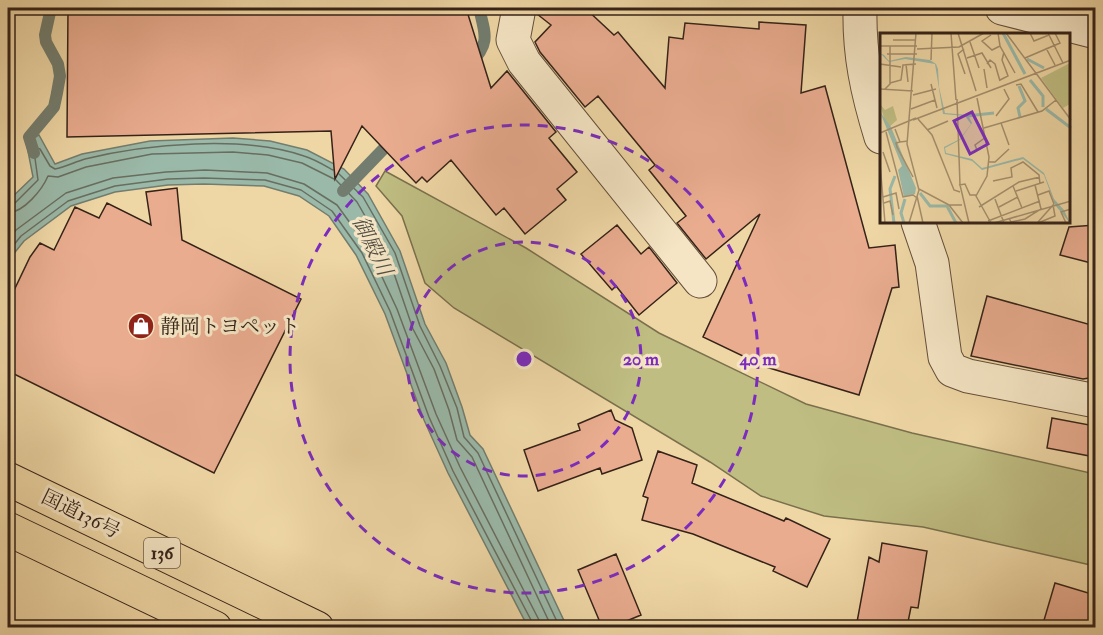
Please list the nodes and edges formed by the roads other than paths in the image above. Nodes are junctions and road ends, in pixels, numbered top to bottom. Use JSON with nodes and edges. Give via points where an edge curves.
{"nodes":[{"id":1,"x":519,"y":8,"type":"edge"},
{"id":2,"x":860,"y":8,"type":"edge"},
{"id":3,"x":1002,"y":8,"type":"edge"},
{"id":4,"x":1095,"y":32,"type":"edge"},
{"id":5,"x":880,"y":133,"type":"edge"},
{"id":6,"x":919,"y":224,"type":"edge"},
{"id":7,"x":700,"y":281,"type":"dead end"},
{"id":8,"x":1095,"y":401,"type":"edge"},
{"id":9,"x":8,"y":479,"type":"edge"},
{"id":10,"x":8,"y":529,"type":"edge"},
{"id":11,"x":214,"y":627,"type":"edge"},
{"id":12,"x":317,"y":627,"type":"edge"}],
"edges":[{"from":1,"to":7,"type":"street","via":[[513,40],[524,62]]},
{"from":2,"to":5,"type":"street","via":[[859,40]]},
{"from":3,"to":4,"type":"street"},
{"from":6,"to":8,"type":"street","via":[[932,263],[945,357],[952,370]]},
{"from":9,"to":12,"type":"highway","name":"国道136号","number":"136"},
{"from":10,"to":11,"type":"highway","number":"136"}]}
